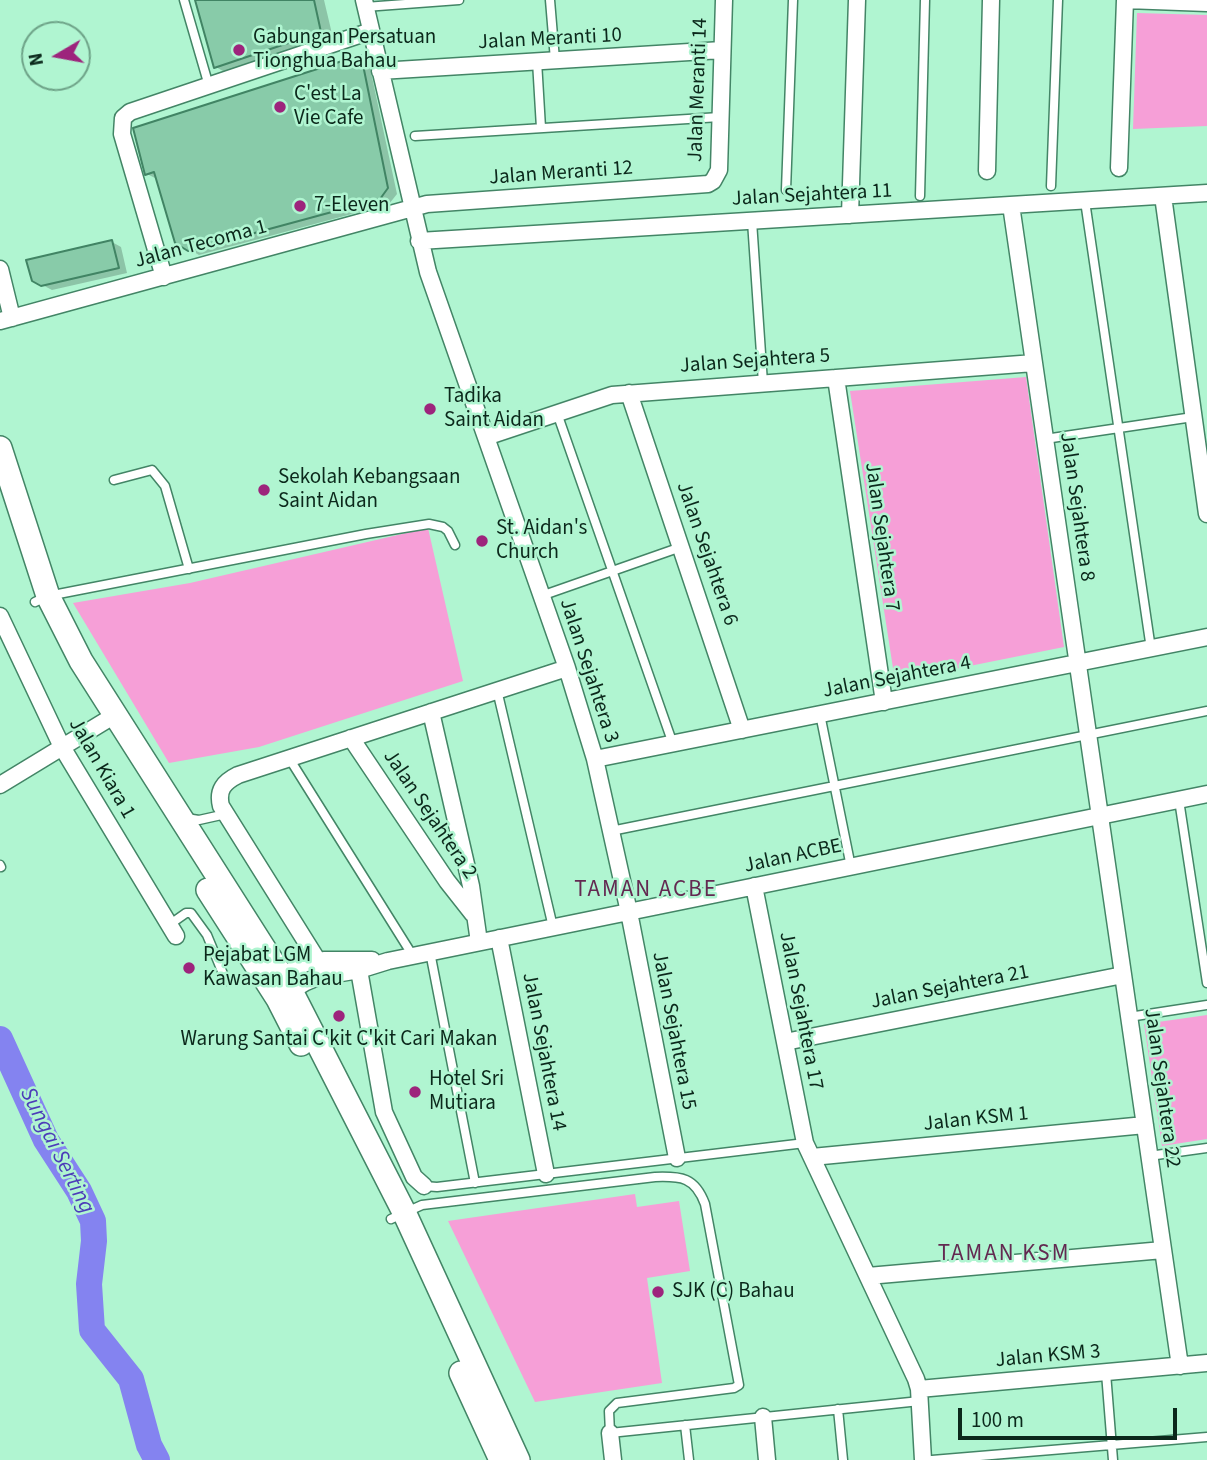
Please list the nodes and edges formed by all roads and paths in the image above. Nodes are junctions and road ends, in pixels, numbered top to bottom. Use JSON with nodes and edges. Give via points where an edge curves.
{"nodes":[{"id":1,"x":184,"y":0,"type":"edge"},
{"id":2,"x":459,"y":0,"type":"edge"},
{"id":3,"x":550,"y":0,"type":"edge"},
{"id":4,"x":724,"y":0,"type":"edge"},
{"id":5,"x":793,"y":0,"type":"edge"},
{"id":6,"x":858,"y":0,"type":"edge"},
{"id":7,"x":925,"y":0,"type":"edge"},
{"id":8,"x":991,"y":0,"type":"edge"},
{"id":9,"x":1058,"y":0,"type":"edge"},
{"id":10,"x":1126,"y":0,"type":"edge"},
{"id":11,"x":364,"y":3,"type":"edge"},
{"id":12,"x":382,"y":3,"type":"edge"},
{"id":13,"x":1207,"y":3,"type":"edge"},
{"id":14,"x":371,"y":31,"type":"junction"},
{"id":15,"x":722,"y":50,"type":"junction"},
{"id":16,"x":555,"y":60,"type":"junction"},
{"id":17,"x":537,"y":61,"type":"junction"},
{"id":18,"x":380,"y":71,"type":"junction"},
{"id":19,"x":209,"y":86,"type":"junction"},
{"id":20,"x":720,"y":117,"type":"junction"},
{"id":21,"x":541,"y":128,"type":"junction"},
{"id":22,"x":415,"y":136,"type":"dead end"},
{"id":23,"x":1118,"y":168,"type":"dead end"},
{"id":24,"x":986,"y":171,"type":"dead end"},
{"id":25,"x":713,"y":181,"type":"joint"},
{"id":26,"x":1051,"y":186,"type":"dead end"},
{"id":27,"x":786,"y":190,"type":"dead end"},
{"id":28,"x":1207,"y":193,"type":"edge"},
{"id":29,"x":920,"y":196,"type":"dead end"},
{"id":30,"x":1163,"y":196,"type":"junction"},
{"id":31,"x":1085,"y":201,"type":"junction"},
{"id":32,"x":1012,"y":205,"type":"junction"},
{"id":33,"x":412,"y":209,"type":"junction"},
{"id":34,"x":850,"y":215,"type":"junction"},
{"id":35,"x":752,"y":221,"type":"junction"},
{"id":36,"x":419,"y":241,"type":"junction"},
{"id":37,"x":0,"y":269,"type":"edge"},
{"id":38,"x":163,"y":277,"type":"junction"},
{"id":39,"x":3,"y":320,"type":"edge"},
{"id":40,"x":1034,"y":363,"type":"junction"},
{"id":41,"x":836,"y":377,"type":"junction"},
{"id":42,"x":764,"y":383,"type":"junction"},
{"id":43,"x":629,"y":393,"type":"junction"},
{"id":44,"x":556,"y":413,"type":"junction"},
{"id":45,"x":1194,"y":417,"type":"junction"},
{"id":46,"x":1119,"y":428,"type":"junction"},
{"id":47,"x":486,"y":437,"type":"junction"},
{"id":48,"x":1045,"y":439,"type":"junction"},
{"id":49,"x":0,"y":448,"type":"edge"},
{"id":50,"x":114,"y":480,"type":"dead end"},
{"id":51,"x":0,"y":500,"type":"edge"},
{"id":52,"x":1207,"y":514,"type":"edge"},
{"id":53,"x":455,"y":545,"type":"dead end"},
{"id":54,"x":681,"y":547,"type":"junction"},
{"id":55,"x":189,"y":569,"type":"junction"},
{"id":56,"x":612,"y":572,"type":"junction"},
{"id":57,"x":541,"y":596,"type":"junction"},
{"id":58,"x":41,"y":599,"type":"junction"},
{"id":59,"x":0,"y":616,"type":"edge"},
{"id":60,"x":1207,"y":637,"type":"edge"},
{"id":61,"x":1151,"y":649,"type":"junction"},
{"id":62,"x":1078,"y":663,"type":"junction"},
{"id":63,"x":567,"y":668,"type":"junction"},
{"id":64,"x":497,"y":690,"type":"junction"},
{"id":65,"x":884,"y":702,"type":"junction"},
{"id":66,"x":1207,"y":711,"type":"edge"},
{"id":67,"x":431,"y":712,"type":"junction"},
{"id":68,"x":820,"y":714,"type":"junction"},
{"id":69,"x":109,"y":720,"type":"junction"},
{"id":70,"x":742,"y":730,"type":"junction"},
{"id":71,"x":1088,"y":735,"type":"junction"},
{"id":72,"x":351,"y":738,"type":"junction"},
{"id":73,"x":673,"y":744,"type":"junction"},
{"id":74,"x":62,"y":747,"type":"junction"},
{"id":75,"x":289,"y":758,"type":"junction"},
{"id":76,"x":595,"y":759,"type":"junction"},
{"id":77,"x":0,"y":785,"type":"edge"},
{"id":78,"x":835,"y":786,"type":"junction"},
{"id":79,"x":1207,"y":794,"type":"edge"},
{"id":80,"x":1179,"y":800,"type":"junction"},
{"id":81,"x":226,"y":814,"type":"junction"},
{"id":82,"x":180,"y":816,"type":"junction"},
{"id":83,"x":1100,"y":816,"type":"junction"},
{"id":84,"x":611,"y":831,"type":"junction"},
{"id":85,"x":850,"y":866,"type":"junction"},
{"id":86,"x":754,"y":886,"type":"junction"},
{"id":87,"x":629,"y":912,"type":"junction"},
{"id":88,"x":473,"y":914,"type":"junction"},
{"id":89,"x":553,"y":927,"type":"junction"},
{"id":90,"x":173,"y":930,"type":"joint"},
{"id":91,"x":499,"y":938,"type":"junction"},
{"id":92,"x":479,"y":942,"type":"junction"},
{"id":93,"x":430,"y":952,"type":"junction"},
{"id":94,"x":413,"y":956,"type":"junction"},
{"id":95,"x":318,"y":961,"type":"junction"},
{"id":96,"x":388,"y":961,"type":"junction"},
{"id":97,"x":359,"y":970,"type":"junction"},
{"id":98,"x":1123,"y":975,"type":"junction"},
{"id":99,"x":226,"y":981,"type":"dead end"},
{"id":100,"x":1207,"y":983,"type":"edge"},
{"id":101,"x":280,"y":987,"type":"junction"},
{"id":102,"x":1207,"y":1005,"type":"edge"},
{"id":103,"x":1129,"y":1017,"type":"junction"},
{"id":104,"x":785,"y":1042,"type":"junction"},
{"id":105,"x":1145,"y":1125,"type":"junction"},
{"id":106,"x":1207,"y":1148,"type":"edge"},
{"id":107,"x":808,"y":1150,"type":"junction"},
{"id":108,"x":1149,"y":1156,"type":"junction"},
{"id":109,"x":677,"y":1158,"type":"junction"},
{"id":110,"x":546,"y":1174,"type":"junction"},
{"id":111,"x":475,"y":1183,"type":"junction"},
{"id":112,"x":424,"y":1185,"type":"joint"},
{"id":113,"x":398,"y":1215,"type":"junction"},
{"id":114,"x":1163,"y":1250,"type":"junction"},
{"id":115,"x":868,"y":1276,"type":"junction"},
{"id":116,"x":1207,"y":1363,"type":"edge"},
{"id":117,"x":1180,"y":1366,"type":"junction"},
{"id":118,"x":1106,"y":1373,"type":"junction"},
{"id":119,"x":919,"y":1395,"type":"junction"},
{"id":120,"x":838,"y":1409,"type":"junction"},
{"id":121,"x":763,"y":1417,"type":"junction"},
{"id":122,"x":685,"y":1425,"type":"junction"},
{"id":123,"x":610,"y":1433,"type":"junction"},
{"id":124,"x":1207,"y":1437,"type":"edge"},
{"id":125,"x":1112,"y":1445,"type":"junction"},
{"id":126,"x":501,"y":1460,"type":"edge"},
{"id":127,"x":518,"y":1460,"type":"edge"},
{"id":128,"x":613,"y":1460,"type":"edge"},
{"id":129,"x":689,"y":1460,"type":"edge"},
{"id":130,"x":767,"y":1460,"type":"edge"},
{"id":131,"x":843,"y":1460,"type":"edge"},
{"id":132,"x":923,"y":1460,"type":"edge"},
{"id":133,"x":932,"y":1460,"type":"edge"},
{"id":134,"x":1113,"y":1460,"type":"edge"}],
"edges":[{"from":1,"to":19,"type":"lane"},
{"from":2,"to":12,"type":"lane"},
{"from":3,"to":16,"type":"lane"},
{"from":4,"to":15,"type":"street","name":"Jalan Meranti 14"},
{"from":5,"to":27,"type":"lane"},
{"from":6,"to":34,"type":"street"},
{"from":7,"to":29,"type":"lane"},
{"from":8,"to":24,"type":"street"},
{"from":9,"to":26,"type":"lane"},
{"from":10,"to":13,"type":"street"},
{"from":10,"to":23,"type":"street"},
{"from":11,"to":12,"type":"lane"},
{"from":11,"to":14,"type":"street","name":"Jalan Sejahtera 3"},
{"from":14,"to":18,"type":"street","name":"Jalan Sejahtera 3"},
{"from":14,"to":19,"type":"street"},
{"from":15,"to":16,"type":"street","name":"Jalan Meranti 10"},
{"from":15,"to":20,"type":"street","name":"Jalan Meranti 14"},
{"from":16,"to":17,"type":"street","name":"Jalan Meranti 10"},
{"from":17,"to":18,"type":"street","name":"Jalan Meranti 10"},
{"from":17,"to":21,"type":"lane"},
{"from":18,"to":33,"type":"street","name":"Jalan Sejahtera 3"},
{"from":19,"to":38,"type":"street","via":[[130,112],[121,122]]},
{"from":20,"to":21,"type":"lane"},
{"from":20,"to":25,"type":"street","name":"Jalan Meranti 14","via":[[719,170]]},
{"from":21,"to":22,"type":"lane"},
{"from":25,"to":33,"type":"street","name":"Jalan Meranti 12","via":[[701,186],[427,204]]},
{"from":28,"to":30,"type":"street","name":"Jalan Sejahtera 11"},
{"from":30,"to":31,"type":"street","name":"Jalan Sejahtera 11"},
{"from":30,"to":45,"type":"street"},
{"from":31,"to":32,"type":"street","name":"Jalan Sejahtera 11"},
{"from":31,"to":46,"type":"lane"},
{"from":32,"to":34,"type":"street","name":"Jalan Sejahtera 11"},
{"from":32,"to":40,"type":"street","name":"Jalan Sejahtera 8"},
{"from":33,"to":36,"type":"street","name":"Jalan Sejahtera 3"},
{"from":33,"to":38,"type":"street","name":"Jalan Tecoma 1"},
{"from":34,"to":35,"type":"street","name":"Jalan Sejahtera 11"},
{"from":35,"to":36,"type":"street","name":"Jalan Sejahtera 11"},
{"from":35,"to":42,"type":"lane"},
{"from":36,"to":47,"type":"street","name":"Jalan Sejahtera 3"},
{"from":37,"to":39,"type":"street"},
{"from":38,"to":39,"type":"street","name":"Jalan Tecoma 1"},
{"from":40,"to":41,"type":"street","name":"Jalan Sejahtera 5"},
{"from":40,"to":48,"type":"street","name":"Jalan Sejahtera 8"},
{"from":41,"to":42,"type":"street","name":"Jalan Sejahtera 5"},
{"from":41,"to":65,"type":"street","name":"Jalan Sejahtera 7"},
{"from":42,"to":43,"type":"street","name":"Jalan Sejahtera 5"},
{"from":43,"to":44,"type":"street","name":"Jalan Sejahtera 5"},
{"from":43,"to":54,"type":"street","name":"Jalan Sejahtera 6"},
{"from":44,"to":47,"type":"street","name":"Jalan Sejahtera 5"},
{"from":44,"to":56,"type":"lane"},
{"from":45,"to":46,"type":"lane"},
{"from":45,"to":52,"type":"street"},
{"from":46,"to":48,"type":"lane"},
{"from":46,"to":61,"type":"lane"},
{"from":47,"to":57,"type":"street","name":"Jalan Sejahtera 3"},
{"from":48,"to":62,"type":"street","name":"Jalan Sejahtera 8"},
{"from":49,"to":58,"type":"main road"},
{"from":50,"to":55,"type":"lane","via":[[152,470],[165,486]]},
{"from":51,"to":58,"type":"main road"},
{"from":53,"to":55,"type":"lane","via":[[448,531],[429,524]]},
{"from":54,"to":56,"type":"lane"},
{"from":54,"to":70,"type":"street","name":"Jalan Sejahtera 6"},
{"from":55,"to":58,"type":"lane"},
{"from":56,"to":57,"type":"lane"},
{"from":56,"to":73,"type":"lane"},
{"from":57,"to":63,"type":"street","name":"Jalan Sejahtera 3"},
{"from":58,"to":69,"type":"main road","via":[[81,661]]},
{"from":59,"to":74,"type":"street","name":"Jalan Kiara 1"},
{"from":60,"to":61,"type":"street","name":"Jalan Sejahtera 4"},
{"from":61,"to":62,"type":"street","name":"Jalan Sejahtera 4"},
{"from":62,"to":65,"type":"street","name":"Jalan Sejahtera 4"},
{"from":62,"to":71,"type":"street","name":"Jalan Sejahtera 8"},
{"from":63,"to":64,"type":"street"},
{"from":63,"to":76,"type":"street","name":"Jalan Sejahtera 3"},
{"from":64,"to":67,"type":"street"},
{"from":64,"to":89,"type":"lane"},
{"from":65,"to":68,"type":"street","name":"Jalan Sejahtera 4"},
{"from":66,"to":71,"type":"lane"},
{"from":67,"to":72,"type":"street"},
{"from":67,"to":88,"type":"street","name":"Jalan Sejahtera 2","via":[[471,886]]},
{"from":68,"to":70,"type":"street","name":"Jalan Sejahtera 4"},
{"from":68,"to":78,"type":"lane"},
{"from":69,"to":74,"type":"street"},
{"from":69,"to":82,"type":"main road"},
{"from":69,"to":101,"type":"main road"},
{"from":70,"to":73,"type":"street","name":"Jalan Sejahtera 4"},
{"from":71,"to":78,"type":"lane"},
{"from":71,"to":83,"type":"street","name":"Jalan Sejahtera 8"},
{"from":72,"to":75,"type":"street"},
{"from":72,"to":88,"type":"street","name":"Jalan Sejahtera 2"},
{"from":73,"to":76,"type":"street","name":"Jalan Sejahtera 4"},
{"from":74,"to":77,"type":"street"},
{"from":74,"to":90,"type":"street","name":"Jalan Kiara 1"},
{"from":75,"to":81,"type":"street","via":[[225,783],[220,801]]},
{"from":75,"to":94,"type":"lane"},
{"from":76,"to":84,"type":"street","name":"Jalan Sejahtera 3"},
{"from":78,"to":84,"type":"lane"},
{"from":78,"to":85,"type":"lane"},
{"from":79,"to":80,"type":"street","name":"Jalan ACBE"},
{"from":80,"to":83,"type":"street","name":"Jalan ACBE"},
{"from":80,"to":100,"type":"lane"},
{"from":81,"to":82,"type":"lane","via":[[199,820]]},
{"from":81,"to":95,"type":"street"},
{"from":82,"to":101,"type":"main road"},
{"from":83,"to":85,"type":"street","name":"Jalan ACBE"},
{"from":83,"to":98,"type":"street","name":"Jalan Sejahtera 22"},
{"from":84,"to":87,"type":"street","name":"Jalan Sejahtera 3"},
{"from":85,"to":86,"type":"street","name":"Jalan ACBE"},
{"from":86,"to":87,"type":"street","name":"Jalan ACBE"},
{"from":86,"to":104,"type":"street","name":"Jalan Sejahtera 17"},
{"from":87,"to":89,"type":"street","name":"Jalan ACBE"},
{"from":87,"to":109,"type":"street","name":"Jalan Sejahtera 15"},
{"from":88,"to":92,"type":"street","name":"Jalan Sejahtera 2"},
{"from":89,"to":91,"type":"street","name":"Jalan ACBE"},
{"from":90,"to":99,"type":"lane","via":[[186,913],[193,915],[207,935]]},
{"from":91,"to":92,"type":"street","name":"Jalan ACBE"},
{"from":91,"to":110,"type":"street","name":"Jalan Sejahtera 14"},
{"from":92,"to":93,"type":"street","name":"Jalan ACBE"},
{"from":93,"to":94,"type":"street","name":"Jalan ACBE"},
{"from":93,"to":111,"type":"lane"},
{"from":94,"to":96,"type":"street","name":"Jalan ACBE"},
{"from":95,"to":96,"type":"street","name":"Jalan ACBE"},
{"from":95,"to":101,"type":"street","name":"Jalan ACBE","via":[[296,966]]},
{"from":96,"to":97,"type":"street","name":"Jalan ACBE"},
{"from":97,"to":101,"type":"street","name":"Jalan ACBE"},
{"from":97,"to":112,"type":"street","via":[[384,1112],[414,1177]]},
{"from":98,"to":103,"type":"street","name":"Jalan Sejahtera 22"},
{"from":98,"to":104,"type":"street","name":"Jalan Sejahtera 21"},
{"from":101,"to":113,"type":"main road"},
{"from":102,"to":103,"type":"lane"},
{"from":103,"to":105,"type":"street","name":"Jalan Sejahtera 22"},
{"from":104,"to":107,"type":"street","name":"Jalan Sejahtera 17"},
{"from":105,"to":107,"type":"street","name":"Jalan KSM 1"},
{"from":105,"to":108,"type":"street","name":"Jalan Sejahtera 22"},
{"from":106,"to":108,"type":"lane"},
{"from":107,"to":109,"type":"lane"},
{"from":107,"to":115,"type":"street","name":"Jalan Sejahtera 17"},
{"from":108,"to":114,"type":"street","name":"Jalan Sejahtera 22"},
{"from":109,"to":110,"type":"lane"},
{"from":110,"to":111,"type":"lane"},
{"from":111,"to":112,"type":"lane"},
{"from":113,"to":123,"type":"lane","via":[[422,1205],[655,1177],[676,1176],[696,1186],[705,1203],[739,1385],[617,1403],[609,1411]]},
{"from":113,"to":126,"type":"main road"},
{"from":113,"to":127,"type":"main road"},
{"from":114,"to":115,"type":"street"},
{"from":114,"to":117,"type":"street","name":"Jalan Sejahtera 22"},
{"from":115,"to":119,"type":"street","name":"Jalan Sejahtera 17"},
{"from":116,"to":117,"type":"street","name":"Jalan KSM 3"},
{"from":117,"to":118,"type":"street","name":"Jalan KSM 3"},
{"from":118,"to":119,"type":"street","name":"Jalan KSM 3"},
{"from":118,"to":125,"type":"lane"},
{"from":119,"to":120,"type":"lane"},
{"from":119,"to":132,"type":"street"},
{"from":120,"to":121,"type":"lane"},
{"from":120,"to":131,"type":"lane"},
{"from":121,"to":122,"type":"lane"},
{"from":121,"to":130,"type":"street"},
{"from":122,"to":123,"type":"lane"},
{"from":122,"to":129,"type":"lane"},
{"from":123,"to":128,"type":"street"},
{"from":124,"to":125,"type":"lane"},
{"from":125,"to":133,"type":"lane"},
{"from":125,"to":134,"type":"lane"}]}
